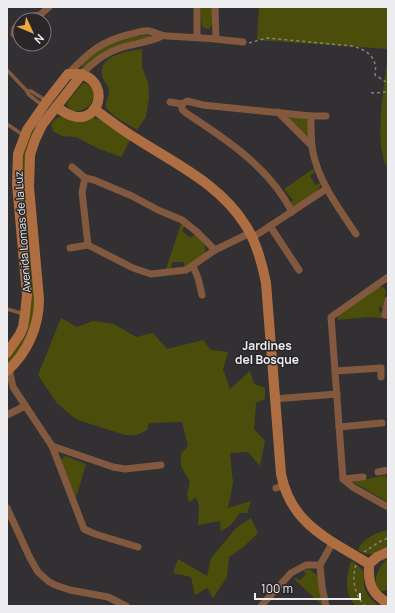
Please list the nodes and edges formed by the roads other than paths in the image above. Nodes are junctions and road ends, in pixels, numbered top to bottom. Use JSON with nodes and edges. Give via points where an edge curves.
{"nodes":[{"id":1,"x":197,"y":7,"type":"edge"},
{"id":2,"x":215,"y":7,"type":"edge"},
{"id":3,"x":162,"y":36,"type":"junction"},
{"id":4,"x":197,"y":37,"type":"junction"},
{"id":5,"x":216,"y":38,"type":"junction"},
{"id":6,"x":243,"y":42,"type":"road end"},
{"id":7,"x":7,"y":70,"type":"edge"},
{"id":8,"x":68,"y":74,"type":"junction"},
{"id":9,"x":82,"y":74,"type":"junction"},
{"id":10,"x":27,"y":91,"type":"junction"},
{"id":11,"x":170,"y":102,"type":"dead end"},
{"id":12,"x":45,"y":103,"type":"junction"},
{"id":13,"x":182,"y":104,"type":"junction"},
{"id":14,"x":203,"y":105,"type":"junction"},
{"id":15,"x":56,"y":107,"type":"junction"},
{"id":16,"x":94,"y":109,"type":"junction"},
{"id":17,"x":278,"y":112,"type":"junction"},
{"id":18,"x":311,"y":116,"type":"junction"},
{"id":19,"x":326,"y":116,"type":"dead end"},
{"id":20,"x":196,"y":119,"type":"junction"},
{"id":21,"x":7,"y":124,"type":"edge"},
{"id":22,"x":24,"y":136,"type":"junction"},
{"id":23,"x":312,"y":146,"type":"junction"},
{"id":24,"x":72,"y":168,"type":"dead end"},
{"id":25,"x":85,"y":178,"type":"junction"},
{"id":26,"x":326,"y":189,"type":"junction"},
{"id":27,"x":292,"y":212,"type":"junction"},
{"id":28,"x":270,"y":226,"type":"junction"},
{"id":29,"x":356,"y":234,"type":"dead end"},
{"id":30,"x":251,"y":236,"type":"junction"},
{"id":31,"x":88,"y":245,"type":"junction"},
{"id":32,"x":70,"y":248,"type":"dead end"},
{"id":33,"x":215,"y":250,"type":"junction"},
{"id":34,"x":193,"y":266,"type":"junction"},
{"id":35,"x":299,"y":270,"type":"dead end"},
{"id":36,"x":388,"y":276,"type":"edge"},
{"id":37,"x":202,"y":295,"type":"dead end"},
{"id":38,"x":388,"y":300,"type":"edge"},
{"id":39,"x":7,"y":309,"type":"edge"},
{"id":40,"x":25,"y":314,"type":"junction"},
{"id":41,"x":385,"y":315,"type":"dead end"},
{"id":42,"x":7,"y":353,"type":"edge"},
{"id":43,"x":8,"y":370,"type":"edge"},
{"id":44,"x":334,"y":371,"type":"junction"},
{"id":45,"x":381,"y":377,"type":"dead end"},
{"id":46,"x":10,"y":385,"type":"edge"},
{"id":47,"x":337,"y":394,"type":"junction"},
{"id":48,"x":274,"y":399,"type":"junction"},
{"id":49,"x":25,"y":406,"type":"junction"},
{"id":50,"x":7,"y":415,"type":"edge"},
{"id":51,"x":382,"y":423,"type":"dead end"},
{"id":52,"x":339,"y":427,"type":"junction"},
{"id":53,"x":52,"y":446,"type":"junction"},
{"id":54,"x":161,"y":465,"type":"dead end"},
{"id":55,"x":388,"y":470,"type":"edge"},
{"id":56,"x":378,"y":472,"type":"dead end"},
{"id":57,"x":363,"y":477,"type":"dead end"},
{"id":58,"x":343,"y":480,"type":"junction"},
{"id":59,"x":388,"y":507,"type":"edge"},
{"id":60,"x":7,"y":508,"type":"edge"},
{"id":61,"x":333,"y":542,"type":"junction"},
{"id":62,"x":138,"y":547,"type":"dead end"},
{"id":63,"x":388,"y":552,"type":"edge"},
{"id":64,"x":369,"y":564,"type":"junction"},
{"id":65,"x":320,"y":565,"type":"junction"},
{"id":66,"x":388,"y":603,"type":"edge"},
{"id":67,"x":126,"y":606,"type":"edge"},
{"id":68,"x":261,"y":606,"type":"edge"},
{"id":69,"x":326,"y":606,"type":"edge"}],
"edges":[{"from":1,"to":4,"type":"street"},
{"from":2,"to":5,"type":"street"},
{"from":3,"to":4,"type":"street","name":"Avenida Lomas de la Luz"},
{"from":3,"to":8,"type":"street","name":"Avenida Lomas de la Luz","via":[[149,31],[112,40],[96,47]]},
{"from":3,"to":9,"type":"street","name":"Avenida Lomas de la Luz","via":[[150,42],[120,48],[106,54]]},
{"from":4,"to":5,"type":"street","name":"Avenida Lomas de la Luz"},
{"from":5,"to":6,"type":"street","name":"Avenida Lomas de la Luz"},
{"from":7,"to":10,"type":"lane"},
{"from":8,"to":9,"type":"street"},
{"from":8,"to":12,"type":"street","name":"Avenida Lomas de la Luz"},
{"from":9,"to":15,"type":"street","name":"Avenida Lomas de la Luz"},
{"from":9,"to":16,"type":"street","via":[[95,83],[98,89],[98,102]]},
{"from":10,"to":12,"type":"lane"},
{"from":10,"to":12,"type":"lane","via":[[31,91]]},
{"from":11,"to":13,"type":"street"},
{"from":12,"to":22,"type":"street","name":"Avenida Lomas de la Luz"},
{"from":13,"to":14,"type":"street","via":[[187,102]]},
{"from":13,"to":20,"type":"street","via":[[182,109]]},
{"from":14,"to":17,"type":"street"},
{"from":14,"to":20,"type":"street","via":[[197,107],[194,113]]},
{"from":15,"to":16,"type":"street","via":[[65,113],[82,117]]},
{"from":15,"to":43,"type":"street","name":"Avenida Lomas de la Luz","via":[[40,130],[30,154],[29,187],[39,299],[38,315],[29,343]]},
{"from":16,"to":30,"type":"street","via":[[212,188],[231,207]]},
{"from":17,"to":18,"type":"street"},
{"from":17,"to":23,"type":"street"},
{"from":18,"to":19,"type":"street"},
{"from":18,"to":23,"type":"street"},
{"from":20,"to":27,"type":"street","via":[[246,155],[268,177]]},
{"from":21,"to":22,"type":"lane"},
{"from":22,"to":40,"type":"street","name":"Avenida Lomas de la Luz","via":[[16,169],[27,295]]},
{"from":23,"to":26,"type":"street"},
{"from":24,"to":25,"type":"street"},
{"from":25,"to":31,"type":"street","via":[[82,192]]},
{"from":25,"to":33,"type":"street","via":[[132,196],[182,220]]},
{"from":26,"to":27,"type":"street"},
{"from":26,"to":29,"type":"street"},
{"from":27,"to":28,"type":"street"},
{"from":28,"to":30,"type":"street"},
{"from":28,"to":35,"type":"street"},
{"from":30,"to":33,"type":"street"},
{"from":30,"to":48,"type":"street","via":[[262,262],[266,283]]},
{"from":31,"to":32,"type":"street"},
{"from":31,"to":34,"type":"street","via":[[150,274],[186,270]]},
{"from":33,"to":34,"type":"street"},
{"from":34,"to":37,"type":"street"},
{"from":36,"to":44,"type":"street","via":[[331,318]]},
{"from":38,"to":41,"type":"street"},
{"from":39,"to":40,"type":"lane"},
{"from":40,"to":42,"type":"street","name":"Avenida Lomas de la Luz","via":[[20,334]]},
{"from":43,"to":46,"type":"street"},
{"from":44,"to":45,"type":"street","via":[[381,368]]},
{"from":44,"to":47,"type":"street"},
{"from":46,"to":49,"type":"street"},
{"from":47,"to":48,"type":"street"},
{"from":47,"to":52,"type":"street"},
{"from":48,"to":61,"type":"street","via":[[280,487],[303,520]]},
{"from":49,"to":50,"type":"street"},
{"from":49,"to":53,"type":"street"},
{"from":51,"to":52,"type":"street"},
{"from":52,"to":58,"type":"street"},
{"from":53,"to":54,"type":"street","via":[[125,469]]},
{"from":53,"to":62,"type":"street","via":[[84,529]]},
{"from":55,"to":56,"type":"street"},
{"from":57,"to":58,"type":"street"},
{"from":58,"to":59,"type":"street"},
{"from":60,"to":67,"type":"street","via":[[30,558],[38,572],[48,581],[70,590],[108,597]]},
{"from":61,"to":64,"type":"street"},
{"from":61,"to":65,"type":"street"},
{"from":63,"to":64,"type":"street"},
{"from":64,"to":66,"type":"street","via":[[371,586],[376,595]]},
{"from":65,"to":68,"type":"street","via":[[306,565],[292,573]]},
{"from":65,"to":69,"type":"street"}]}
